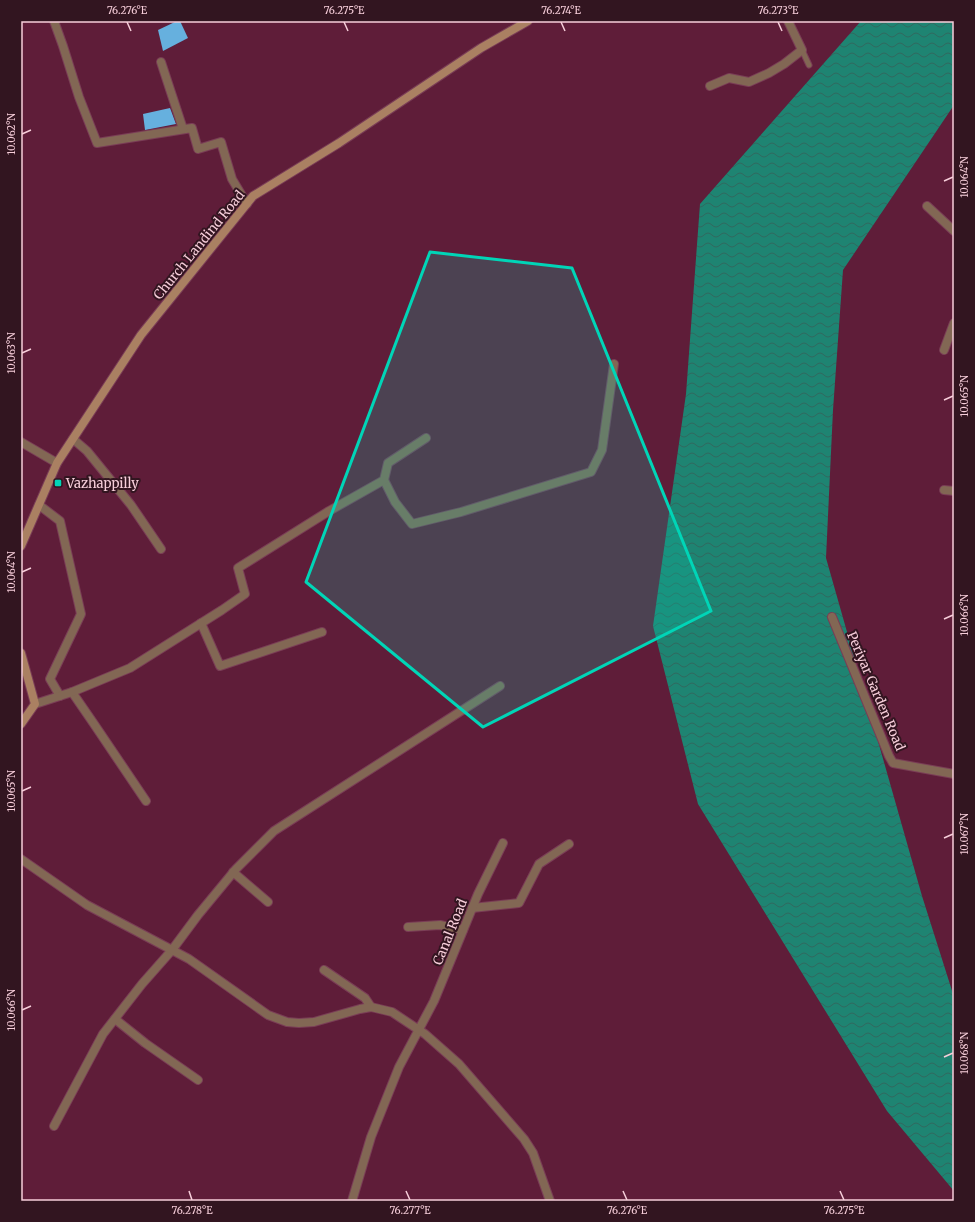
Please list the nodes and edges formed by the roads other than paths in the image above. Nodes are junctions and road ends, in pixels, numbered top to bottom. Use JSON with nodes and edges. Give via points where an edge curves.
{"nodes":[{"id":1,"x":54,"y":21,"type":"edge"},
{"id":2,"x":528,"y":21,"type":"edge"},
{"id":3,"x":788,"y":21,"type":"edge"},
{"id":4,"x":802,"y":50,"type":"junction"},
{"id":5,"x":161,"y":62,"type":"dead end"},
{"id":6,"x":809,"y":65,"type":"dead end"},
{"id":7,"x":710,"y":86,"type":"dead end"},
{"id":8,"x":183,"y":129,"type":"junction"},
{"id":9,"x":247,"y":204,"type":"junction"},
{"id":10,"x":927,"y":206,"type":"dead end"},
{"id":11,"x":954,"y":232,"type":"edge"},
{"id":12,"x":954,"y":323,"type":"edge"},
{"id":13,"x":944,"y":350,"type":"dead end"},
{"id":14,"x":614,"y":364,"type":"dead end"},
{"id":15,"x":426,"y":438,"type":"dead end"},
{"id":16,"x":73,"y":439,"type":"junction"},
{"id":17,"x":21,"y":442,"type":"edge"},
{"id":18,"x":57,"y":463,"type":"junction"},
{"id":19,"x":384,"y":480,"type":"junction"},
{"id":20,"x":944,"y":490,"type":"dead end"},
{"id":21,"x":954,"y":491,"type":"edge"},
{"id":22,"x":39,"y":505,"type":"junction"},
{"id":23,"x":21,"y":546,"type":"edge"},
{"id":24,"x":161,"y":549,"type":"dead end"},
{"id":25,"x":832,"y":617,"type":"dead end"},
{"id":26,"x":201,"y":623,"type":"junction"},
{"id":27,"x":322,"y":632,"type":"dead end"},
{"id":28,"x":21,"y":653,"type":"edge"},
{"id":29,"x":500,"y":686,"type":"dead end"},
{"id":30,"x":72,"y":692,"type":"junction"},
{"id":31,"x":60,"y":696,"type":"junction"},
{"id":32,"x":35,"y":704,"type":"junction"},
{"id":33,"x":21,"y":724,"type":"edge"},
{"id":34,"x":954,"y":774,"type":"edge"},
{"id":35,"x":146,"y":800,"type":"dead end"},
{"id":36,"x":503,"y":843,"type":"dead end"},
{"id":37,"x":569,"y":844,"type":"dead end"},
{"id":38,"x":21,"y":859,"type":"edge"},
{"id":39,"x":233,"y":872,"type":"junction"},
{"id":40,"x":268,"y":902,"type":"dead end"},
{"id":41,"x":472,"y":908,"type":"junction"},
{"id":42,"x":408,"y":927,"type":"dead end"},
{"id":43,"x":463,"y":930,"type":"junction"},
{"id":44,"x":172,"y":950,"type":"junction"},
{"id":45,"x":324,"y":970,"type":"dead end"},
{"id":46,"x":371,"y":1007,"type":"junction"},
{"id":47,"x":114,"y":1020,"type":"junction"},
{"id":48,"x":419,"y":1030,"type":"junction"},
{"id":49,"x":198,"y":1080,"type":"dead end"},
{"id":50,"x":54,"y":1126,"type":"dead end"},
{"id":51,"x":352,"y":1201,"type":"edge"},
{"id":52,"x":550,"y":1201,"type":"edge"}],
"edges":[{"from":1,"to":8,"type":"street","via":[[97,143]]},
{"from":2,"to":9,"type":"main road","name":"Church Landind Road","via":[[481,48],[339,143],[253,196]]},
{"from":3,"to":4,"type":"street"},
{"from":4,"to":6,"type":"lane"},
{"from":4,"to":7,"type":"street","via":[[774,70],[749,82],[729,78]]},
{"from":5,"to":8,"type":"street"},
{"from":8,"to":9,"type":"street","via":[[192,128],[198,149],[221,142],[232,179]]},
{"from":9,"to":16,"type":"main road","name":"Church Landind Road","via":[[141,335]]},
{"from":10,"to":11,"type":"street"},
{"from":12,"to":13,"type":"street"},
{"from":14,"to":19,"type":"street","via":[[602,450],[591,472],[461,512],[412,524],[395,502]]},
{"from":15,"to":19,"type":"street","via":[[388,463]]},
{"from":16,"to":18,"type":"main road","name":"Church Landind Road"},
{"from":16,"to":24,"type":"street","via":[[87,451],[131,505]]},
{"from":17,"to":18,"type":"street"},
{"from":18,"to":22,"type":"main road","name":"Church Landind Road"},
{"from":19,"to":26,"type":"street","via":[[329,510],[238,568],[245,594]]},
{"from":20,"to":21,"type":"street"},
{"from":22,"to":23,"type":"main road","name":"Church Landind Road"},
{"from":22,"to":31,"type":"street","via":[[60,522],[81,614],[50,679]]},
{"from":25,"to":34,"type":"street","name":"Periyar Garden Road","via":[[894,763]]},
{"from":26,"to":27,"type":"street","via":[[220,666]]},
{"from":26,"to":30,"type":"street","via":[[130,668]]},
{"from":28,"to":32,"type":"main road"},
{"from":29,"to":39,"type":"street","via":[[274,831]]},
{"from":30,"to":31,"type":"street"},
{"from":30,"to":35,"type":"street"},
{"from":31,"to":32,"type":"street"},
{"from":32,"to":33,"type":"main road"},
{"from":36,"to":41,"type":"street","name":"Canal Road"},
{"from":37,"to":41,"type":"street","via":[[539,864],[519,903]]},
{"from":38,"to":44,"type":"street","via":[[87,905]]},
{"from":39,"to":40,"type":"street"},
{"from":39,"to":44,"type":"street"},
{"from":41,"to":43,"type":"street","name":"Canal Road"},
{"from":42,"to":43,"type":"street","via":[[440,925]]},
{"from":43,"to":48,"type":"street","name":"Canal Road","via":[[434,1002]]},
{"from":44,"to":46,"type":"street","via":[[189,959],[268,1015],[287,1022],[314,1022]]},
{"from":44,"to":47,"type":"street"},
{"from":45,"to":46,"type":"street","via":[[365,998]]},
{"from":46,"to":48,"type":"street","via":[[392,1012]]},
{"from":47,"to":49,"type":"street"},
{"from":47,"to":50,"type":"street","via":[[103,1034]]},
{"from":48,"to":51,"type":"street","name":"Canal Road","via":[[399,1068],[374,1130]]},
{"from":48,"to":52,"type":"street","via":[[459,1064],[524,1139],[533,1153]]}]}
